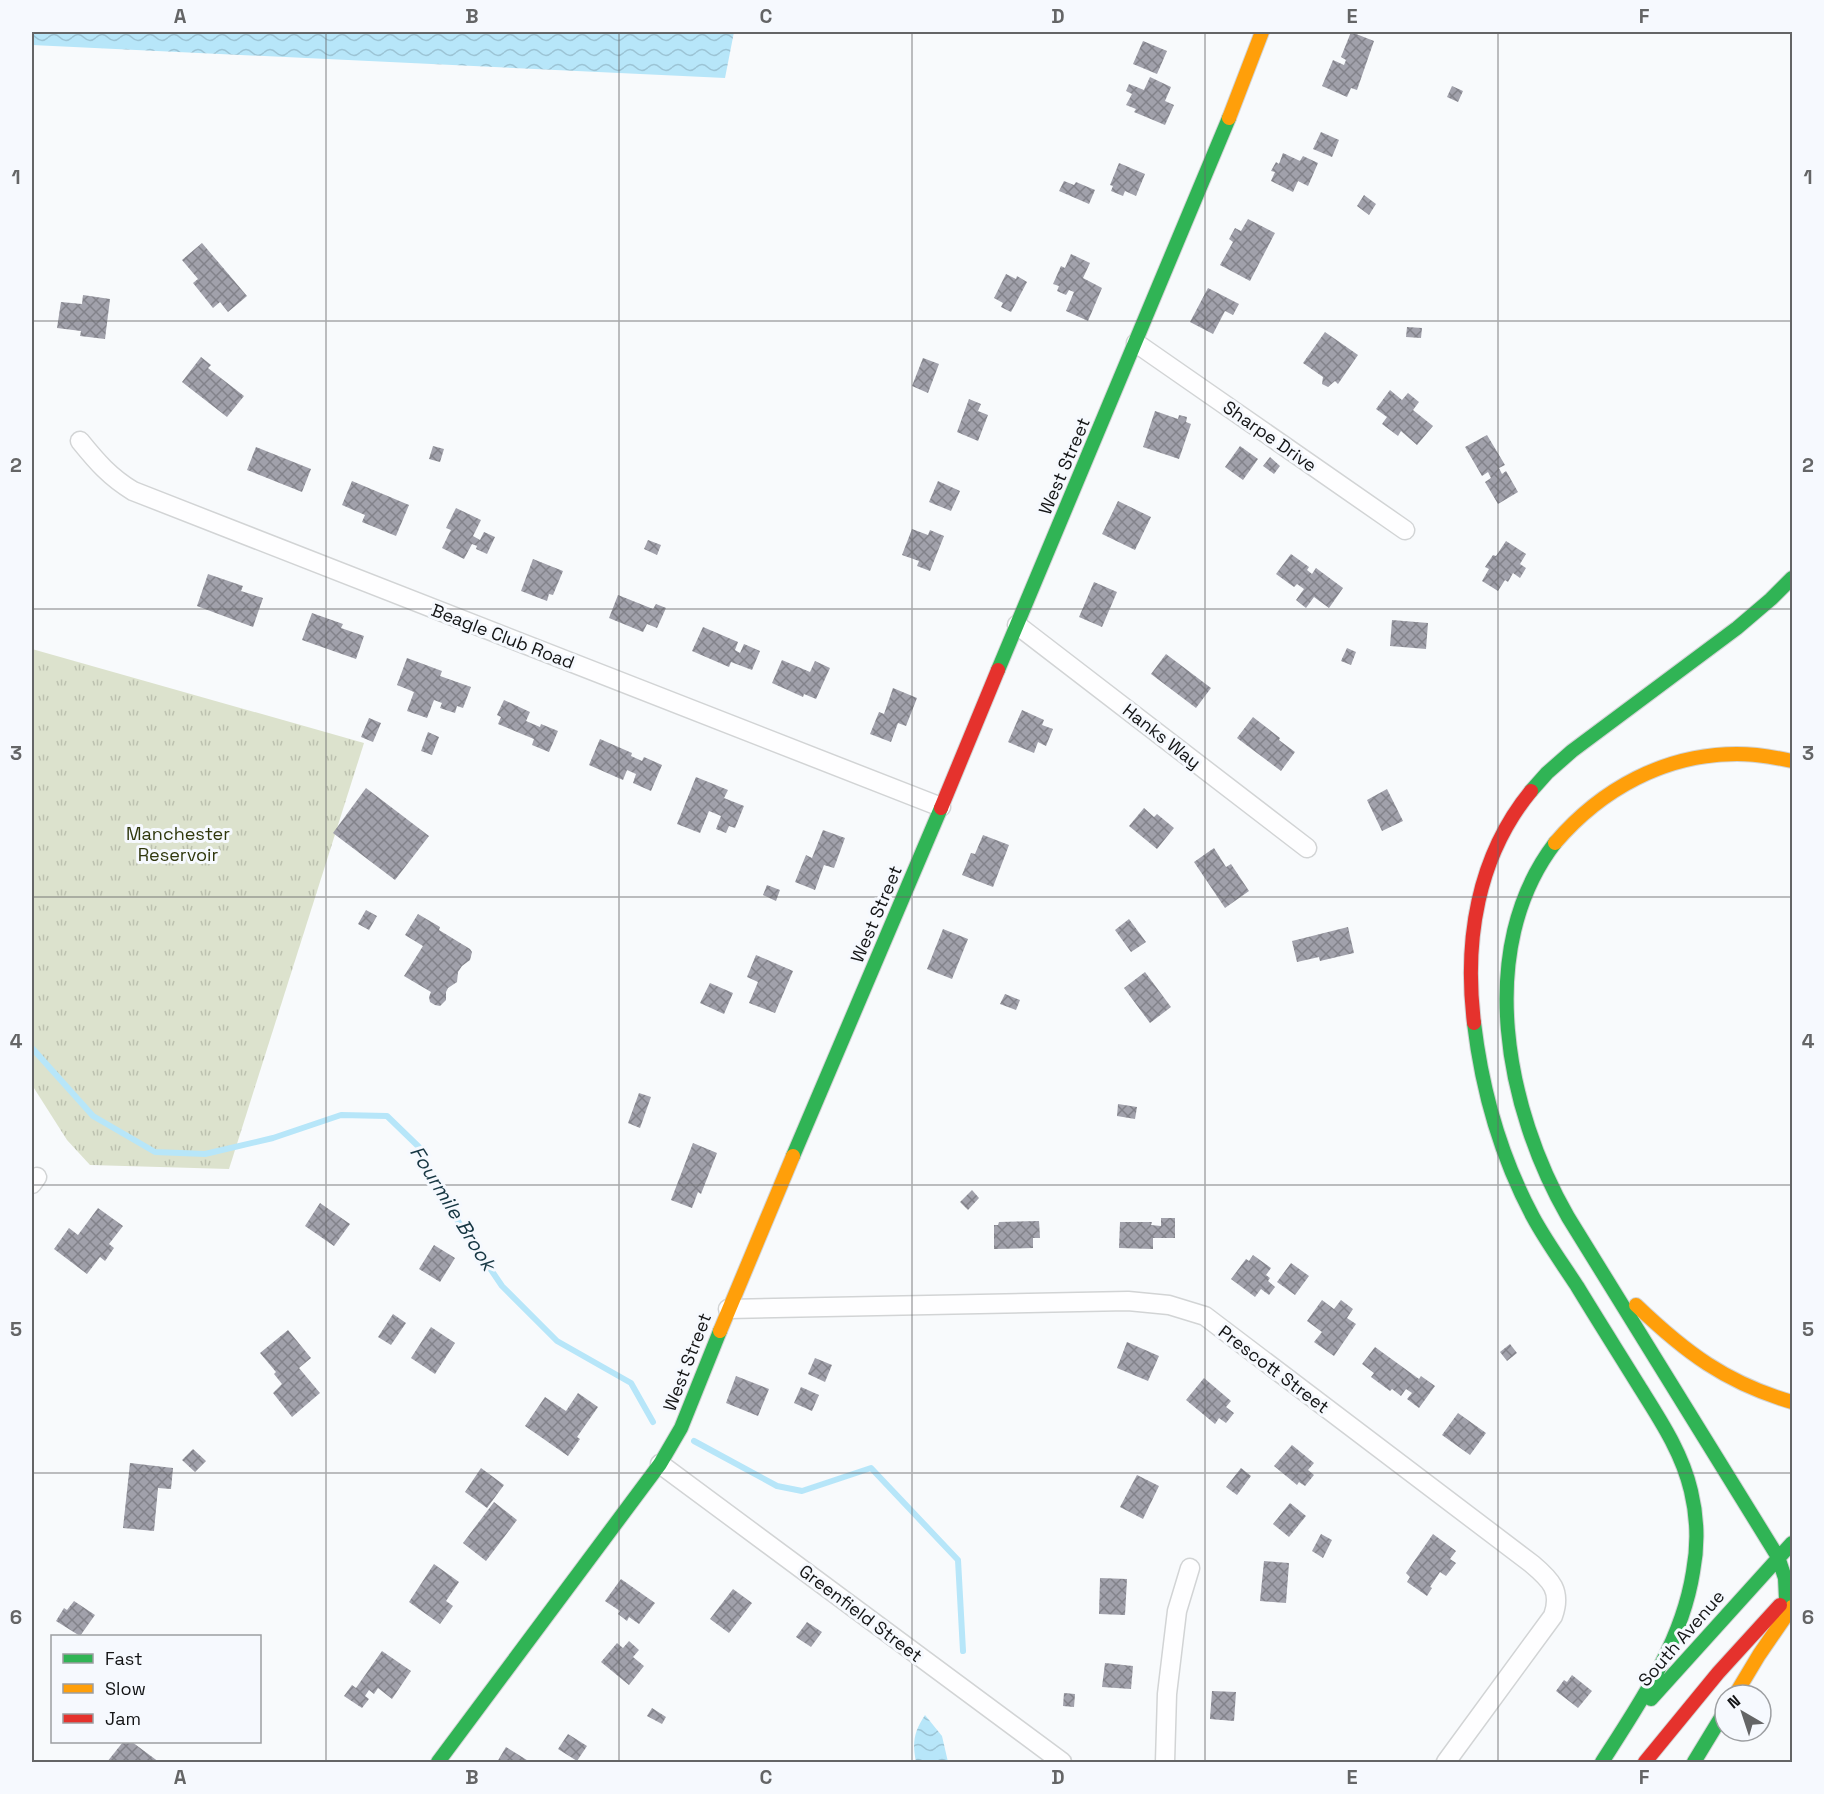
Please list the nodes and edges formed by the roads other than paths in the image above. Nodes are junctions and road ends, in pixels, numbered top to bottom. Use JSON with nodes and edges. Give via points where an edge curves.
{"nodes":[{"id":1,"x":1262,"y":32,"type":"edge"},
{"id":2,"x":1136,"y":343,"type":"junction"},
{"id":3,"x":80,"y":441,"type":"dead end"},
{"id":4,"x":1405,"y":530,"type":"dead end"},
{"id":5,"x":1792,"y":578,"type":"edge"},
{"id":6,"x":1017,"y":625,"type":"junction"},
{"id":7,"x":1792,"y":761,"type":"edge"},
{"id":8,"x":941,"y":807,"type":"junction"},
{"id":9,"x":1307,"y":848,"type":"dead end"},
{"id":10,"x":1593,"y":1258,"type":"junction"},
{"id":11,"x":728,"y":1309,"type":"junction"},
{"id":12,"x":1792,"y":1402,"type":"edge"},
{"id":13,"x":660,"y":1464,"type":"junction"},
{"id":14,"x":1792,"y":1543,"type":"edge"},
{"id":15,"x":1778,"y":1557,"type":"junction"},
{"id":16,"x":1190,"y":1568,"type":"dead end"},
{"id":17,"x":1790,"y":1599,"type":"edge"},
{"id":18,"x":1742,"y":1683,"type":"edge"},
{"id":19,"x":1713,"y":1731,"type":"edge"},
{"id":20,"x":438,"y":1762,"type":"edge"},
{"id":21,"x":1062,"y":1762,"type":"edge"},
{"id":22,"x":1165,"y":1762,"type":"edge"},
{"id":23,"x":1446,"y":1762,"type":"edge"},
{"id":24,"x":1602,"y":1762,"type":"edge"},
{"id":25,"x":1645,"y":1762,"type":"edge"},
{"id":26,"x":1694,"y":1762,"type":"edge"}],
"edges":[{"from":1,"to":2,"type":"main road","name":"West Street"},
{"from":2,"to":4,"type":"street","name":"Sharpe Drive"},
{"from":2,"to":6,"type":"main road","name":"West Street"},
{"from":3,"to":8,"type":"street","name":"Beagle Club Road","via":[[102,467],[133,491]]},
{"from":5,"to":24,"type":"main road","via":[[1754,616],[1586,739],[1546,775],[1496,846],[1474,917],[1471,985],[1476,1044],[1487,1096],[1508,1159],[1539,1227],[1667,1432],[1693,1499],[1695,1560],[1681,1620],[1658,1670]]},
{"from":6,"to":8,"type":"main road","name":"West Street"},
{"from":6,"to":9,"type":"street","name":"Hanks Way"},
{"from":7,"to":10,"type":"main road","via":[[1759,755],[1712,755],[1666,765],[1624,783],[1599,799],[1563,832],[1543,860],[1521,904],[1507,984],[1515,1076],[1546,1176]]},
{"from":8,"to":11,"type":"main road","name":"West Street"},
{"from":10,"to":12,"type":"main road","via":[[1652,1321],[1693,1355],[1743,1386]]},
{"from":10,"to":15,"type":"main road"},
{"from":11,"to":13,"type":"main road","name":"West Street","via":[[681,1428]]},
{"from":11,"to":23,"type":"street","name":"Prescott Street","via":[[1128,1301],[1169,1305],[1205,1316],[1551,1582],[1557,1604],[1553,1616]]},
{"from":13,"to":20,"type":"main road","name":"West Street"},
{"from":13,"to":21,"type":"street","name":"Greenfield Street"},
{"from":14,"to":15,"type":"main road","name":"South Avenue"},
{"from":15,"to":17,"type":"main road"},
{"from":15,"to":24,"type":"main road","name":"South Avenue","via":[[1693,1650]]},
{"from":16,"to":22,"type":"street","via":[[1175,1623]]},
{"from":17,"to":18,"type":"main road"},
{"from":17,"to":25,"type":"main road","via":[[1695,1701]]},
{"from":19,"to":26,"type":"main road"}]}
